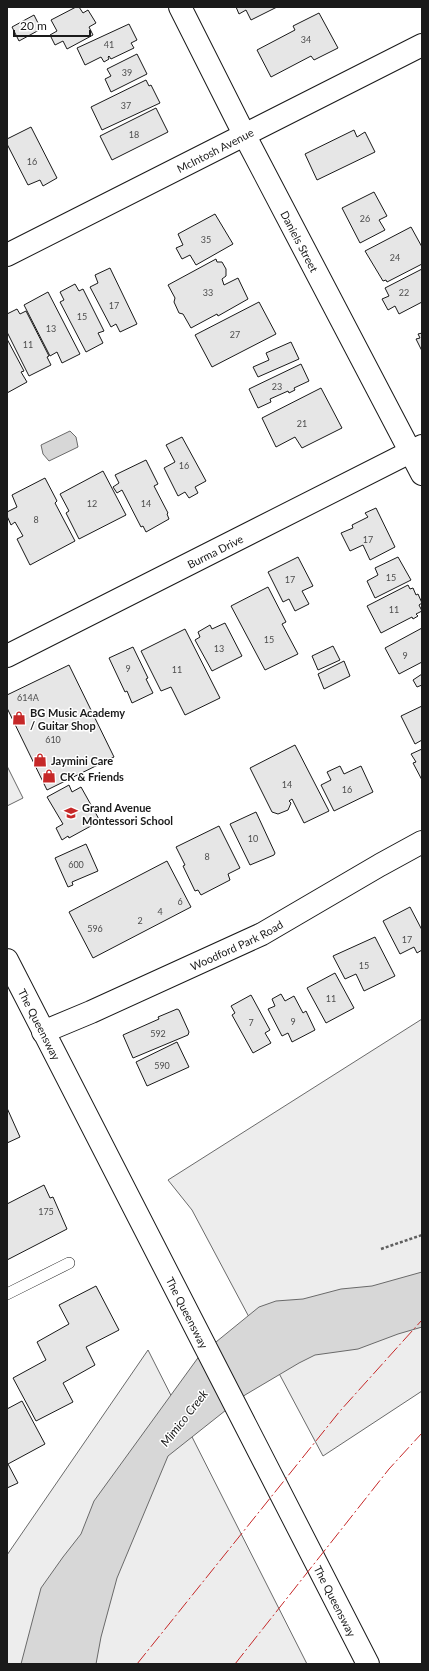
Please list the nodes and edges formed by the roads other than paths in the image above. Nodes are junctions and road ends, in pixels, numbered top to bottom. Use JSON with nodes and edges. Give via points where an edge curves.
{"nodes":[{"id":1,"x":180,"y":7,"type":"edge"},
{"id":2,"x":422,"y":45,"type":"edge"},
{"id":3,"x":245,"y":136,"type":"junction"},
{"id":4,"x":7,"y":255,"type":"edge"},
{"id":5,"x":416,"y":449,"type":"edge"},
{"id":6,"x":422,"y":474,"type":"edge"},
{"id":7,"x":7,"y":656,"type":"edge"},
{"id":8,"x":422,"y":842,"type":"edge"},
{"id":9,"x":7,"y":960,"type":"edge"},
{"id":10,"x":43,"y":1032,"type":"junction"},
{"id":11,"x":70,"y":1262,"type":"dead end"},
{"id":12,"x":7,"y":1294,"type":"edge"},
{"id":13,"x":368,"y":1664,"type":"edge"}],
"edges":[{"from":1,"to":3,"type":"street","name":"Daniels Street"},
{"from":2,"to":3,"type":"street","name":"McIntosh Avenue"},
{"from":3,"to":4,"type":"street","name":"McIntosh Avenue"},
{"from":3,"to":5,"type":"street","name":"Daniels Street"},
{"from":5,"to":6,"type":"street","name":"Daniels Street"},
{"from":5,"to":7,"type":"street","name":"Burma Drive"},
{"from":8,"to":10,"type":"street","name":"Woodford Park Road","via":[[262,934]]},
{"from":9,"to":10,"type":"street","name":"The Queensway"},
{"from":10,"to":13,"type":"street","name":"The Queensway"},
{"from":11,"to":12,"type":"lane"}]}
